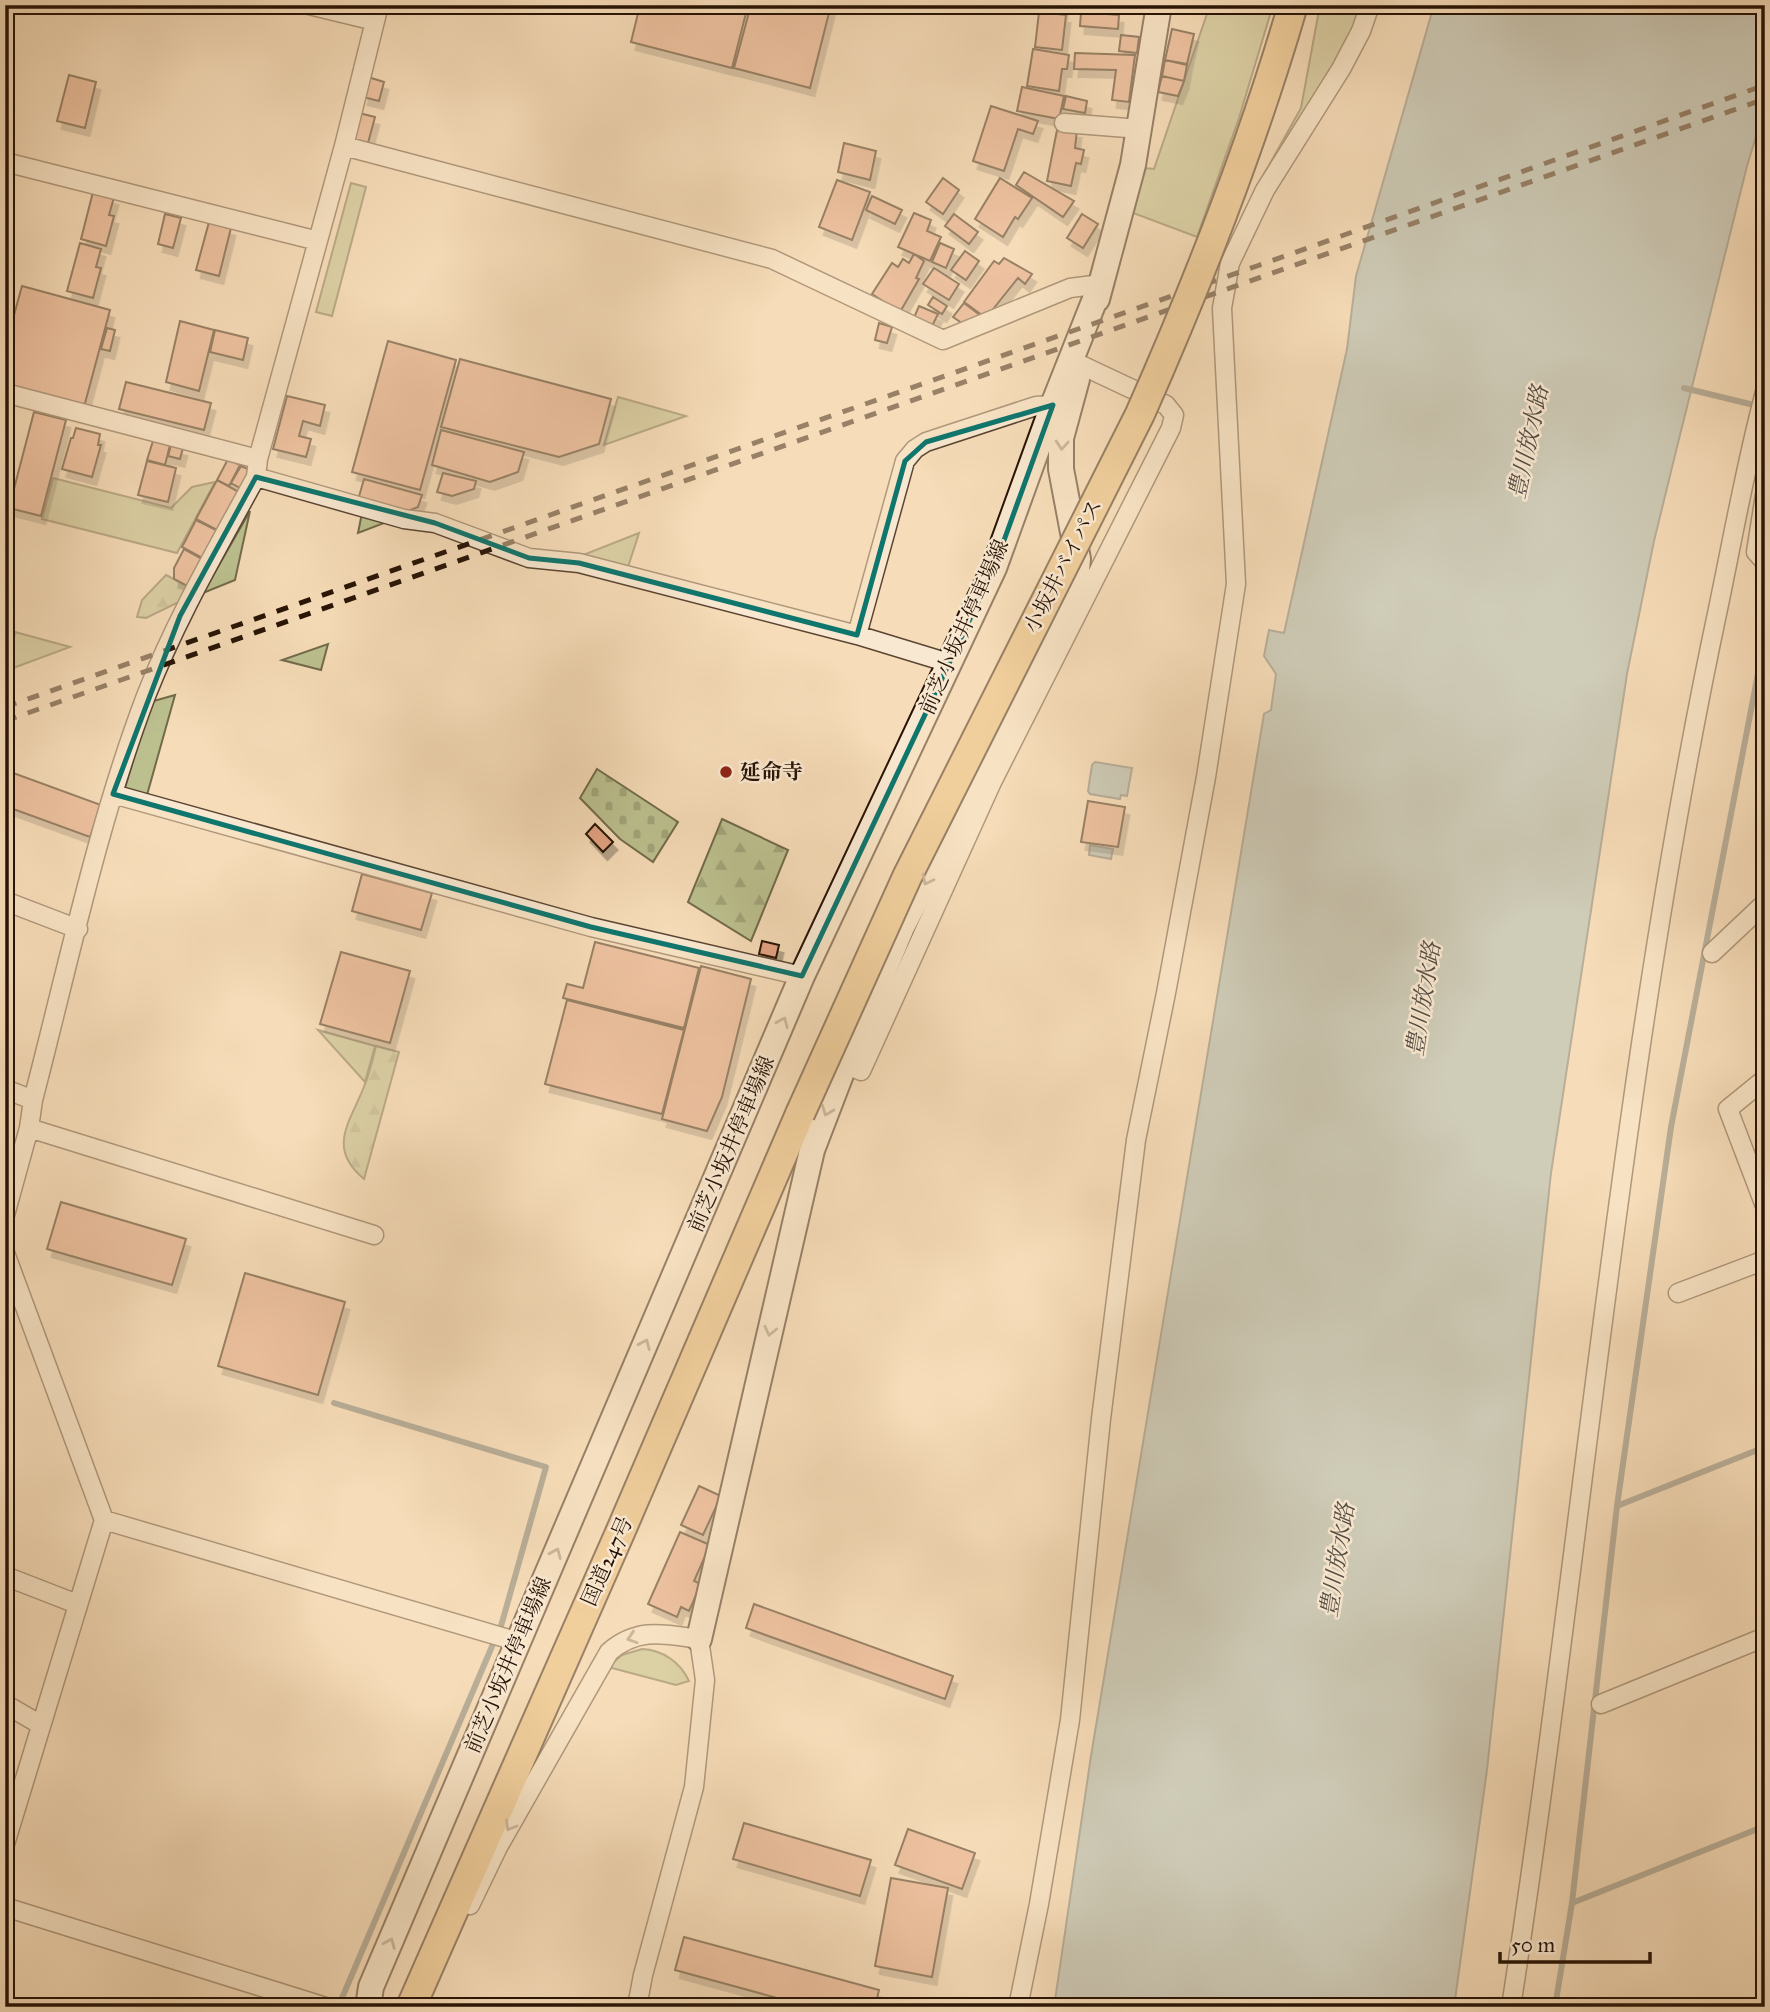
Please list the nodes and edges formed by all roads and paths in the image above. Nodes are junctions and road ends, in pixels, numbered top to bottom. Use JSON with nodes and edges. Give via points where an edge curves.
{"nodes":[{"id":1,"x":309,"y":5,"type":"edge"},
{"id":2,"x":1159,"y":5,"type":"edge"},
{"id":3,"x":1293,"y":5,"type":"edge"},
{"id":4,"x":1370,"y":5,"type":"edge"},
{"id":5,"x":377,"y":13,"type":"edge"},
{"id":6,"x":1064,"y":123,"type":"dead end"},
{"id":7,"x":1139,"y":129,"type":"junction"},
{"id":8,"x":344,"y":146,"type":"junction"},
{"id":9,"x":5,"y":162,"type":"edge"},
{"id":10,"x":318,"y":241,"type":"junction"},
{"id":11,"x":1101,"y":284,"type":"junction"},
{"id":12,"x":1081,"y":365,"type":"junction"},
{"id":13,"x":1765,"y":392,"type":"edge"},
{"id":14,"x":5,"y":393,"type":"edge"},
{"id":15,"x":1053,"y":405,"type":"junction"},
{"id":16,"x":1759,"y":412,"type":"junction"},
{"id":17,"x":1765,"y":432,"type":"edge"},
{"id":18,"x":258,"y":459,"type":"junction"},
{"id":19,"x":256,"y":477,"type":"junction"},
{"id":20,"x":1765,"y":495,"type":"edge"},
{"id":21,"x":1765,"y":562,"type":"edge"},
{"id":22,"x":857,"y":635,"type":"junction"},
{"id":23,"x":949,"y":663,"type":"junction"},
{"id":24,"x":113,"y":794,"type":"junction"},
{"id":25,"x":5,"y":901,"type":"edge"},
{"id":26,"x":1765,"y":903,"type":"edge"},
{"id":27,"x":78,"y":929,"type":"junction"},
{"id":28,"x":1712,"y":953,"type":"dead end"},
{"id":29,"x":802,"y":976,"type":"junction"},
{"id":30,"x":845,"y":1064,"type":"junction"},
{"id":31,"x":1765,"y":1079,"type":"edge"},
{"id":32,"x":5,"y":1090,"type":"edge"},
{"id":33,"x":33,"y":1100,"type":"junction"},
{"id":34,"x":800,"y":1114,"type":"joint"},
{"id":35,"x":29,"y":1129,"type":"junction"},
{"id":36,"x":1765,"y":1206,"type":"edge"},
{"id":37,"x":5,"y":1215,"type":"edge"},
{"id":38,"x":374,"y":1235,"type":"dead end"},
{"id":39,"x":5,"y":1253,"type":"edge"},
{"id":40,"x":1765,"y":1260,"type":"edge"},
{"id":41,"x":1678,"y":1293,"type":"dead end"},
{"id":42,"x":104,"y":1520,"type":"junction"},
{"id":43,"x":5,"y":1576,"type":"edge"},
{"id":44,"x":77,"y":1604,"type":"junction"},
{"id":45,"x":1765,"y":1637,"type":"edge"},
{"id":46,"x":699,"y":1639,"type":"junction"},
{"id":47,"x":519,"y":1642,"type":"junction"},
{"id":48,"x":5,"y":1704,"type":"edge"},
{"id":49,"x":1601,"y":1704,"type":"dead end"},
{"id":50,"x":41,"y":1726,"type":"junction"},
{"id":51,"x":5,"y":1844,"type":"edge"},
{"id":52,"x":5,"y":1907,"type":"edge"},
{"id":53,"x":436,"y":1946,"type":"junction"},
{"id":54,"x":367,"y":2000,"type":"edge"},
{"id":55,"x":326,"y":2007,"type":"edge"},
{"id":56,"x":411,"y":2007,"type":"edge"},
{"id":57,"x":637,"y":2007,"type":"edge"},
{"id":58,"x":1018,"y":2007,"type":"edge"},
{"id":59,"x":1511,"y":2007,"type":"edge"}],
"edges":[{"from":1,"to":5,"type":"street"},
{"from":2,"to":7,"type":"main road","name":"前芝小坂井停車場線"},
{"from":3,"to":34,"type":"highway","name":"小坂井バイパス","bridge":true,"via":[[1270,85],[1221,218],[1140,414],[907,877]]},
{"from":4,"to":58,"type":"street","via":[[1341,69],[1265,190],[1230,263],[1223,309],[1236,584],[1206,777],[1136,1140],[1071,1709]]},
{"from":5,"to":8,"type":"street"},
{"from":6,"to":7,"type":"street"},
{"from":7,"to":11,"type":"main road","name":"前芝小坂井停車場線"},
{"from":8,"to":10,"type":"street"},
{"from":8,"to":11,"type":"street","via":[[772,259],[943,340],[1070,288]]},
{"from":9,"to":10,"type":"street"},
{"from":10,"to":18,"type":"street"},
{"from":11,"to":12,"type":"main road","name":"前芝小坂井停車場線"},
{"from":11,"to":15,"type":"main road","name":"前芝小坂井停車場線"},
{"from":12,"to":30,"type":"main road","name":"前芝小坂井停車場線","one_way":true,"via":[[1061,438],[1061,469],[1078,559],[1074,591],[902,927]]},
{"from":12,"to":30,"type":"street","via":[[1166,405],[1174,415],[1171,428],[992,782],[861,1071]]},
{"from":13,"to":16,"type":"street"},
{"from":14,"to":18,"type":"street"},
{"from":15,"to":22,"type":"street","via":[[1036,406],[915,449],[905,461]]},
{"from":15,"to":23,"type":"main road","name":"前芝小坂井停車場線","via":[[994,568]]},
{"from":16,"to":17,"type":"street"},
{"from":16,"to":59,"type":"street","via":[[1697,707],[1645,1001]]},
{"from":18,"to":19,"type":"street"},
{"from":19,"to":22,"type":"street","via":[[404,519],[435,523],[529,558],[579,564]]},
{"from":19,"to":24,"type":"street","via":[[180,616],[146,696]]},
{"from":20,"to":21,"type":"street","via":[[1756,552]]},
{"from":22,"to":23,"type":"street"},
{"from":23,"to":29,"type":"main road","name":"前芝小坂井停車場線"},
{"from":24,"to":27,"type":"street"},
{"from":24,"to":29,"type":"street","via":[[592,927]]},
{"from":25,"to":27,"type":"street"},
{"from":26,"to":28,"type":"street"},
{"from":27,"to":33,"type":"street"},
{"from":47,"to":29,"type":"main road","name":"前芝小坂井停車場線","one_way":true},
{"from":30,"to":46,"type":"main road","name":"前芝小坂井停車場線","one_way":true,"via":[[812,1150]]},
{"from":31,"to":36,"type":"street","via":[[1728,1109]]},
{"from":32,"to":33,"type":"street"},
{"from":33,"to":35,"type":"street"},
{"from":34,"to":53,"type":"highway","name":"国道247号"},
{"from":35,"to":37,"type":"street"},
{"from":35,"to":38,"type":"street"},
{"from":39,"to":42,"type":"street"},
{"from":40,"to":41,"type":"street"},
{"from":42,"to":44,"type":"street"},
{"from":42,"to":47,"type":"street"},
{"from":43,"to":44,"type":"street"},
{"from":44,"to":50,"type":"street"},
{"from":45,"to":49,"type":"street"},
{"from":46,"to":53,"type":"street","one_way":true,"via":[[637,1635],[609,1652],[498,1847],[456,1935]]},
{"from":46,"to":57,"type":"street","via":[[705,1680],[694,1787]]},
{"from":54,"to":47,"type":"main road","name":"前芝小坂井停車場線","one_way":true},
{"from":48,"to":50,"type":"street"},
{"from":50,"to":51,"type":"street"},
{"from":52,"to":55,"type":"street"},
{"from":53,"to":56,"type":"highway","name":"国道247号"}]}
